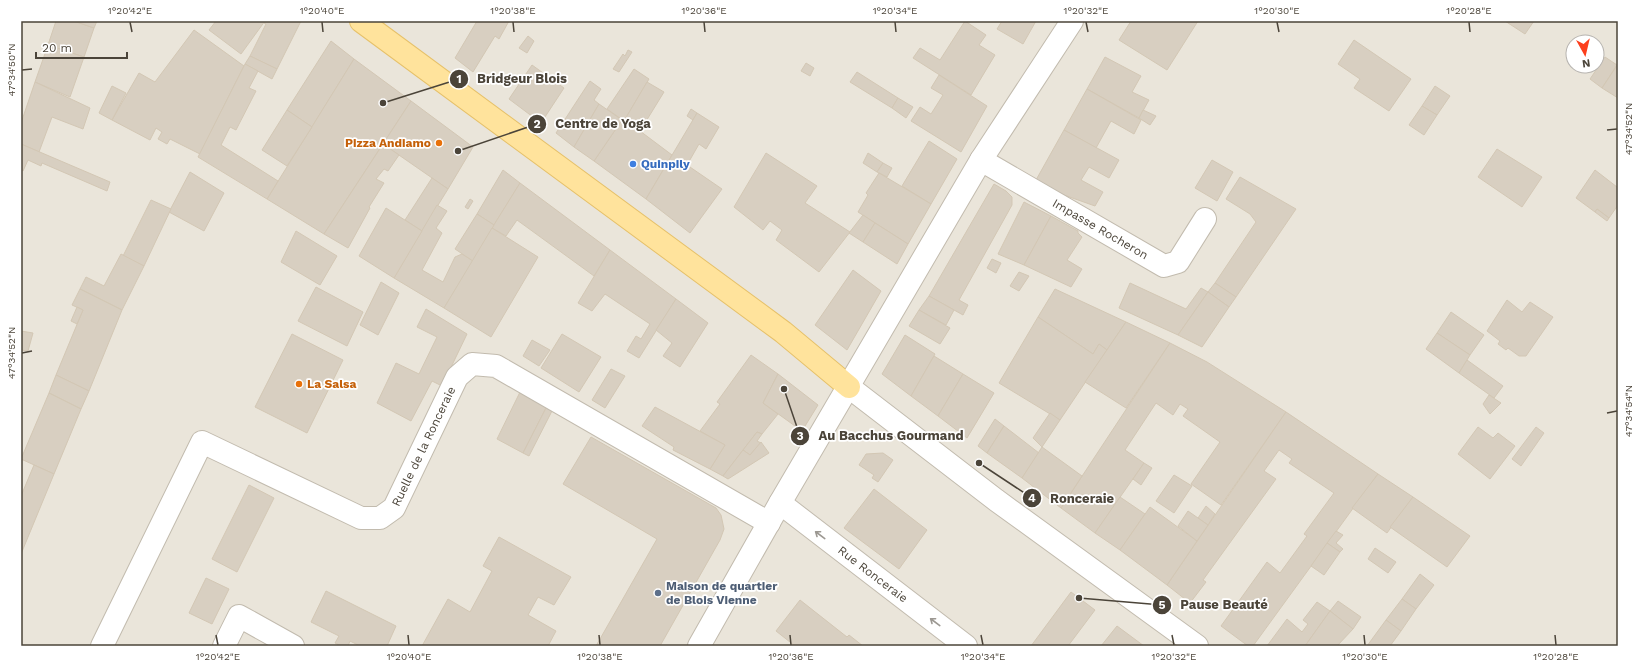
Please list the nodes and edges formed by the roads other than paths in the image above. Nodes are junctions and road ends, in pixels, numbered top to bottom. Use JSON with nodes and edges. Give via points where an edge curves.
{"nodes":[{"id":1,"x":362,"y":21,"type":"edge"},
{"id":2,"x":1072,"y":21,"type":"edge"},
{"id":3,"x":981,"y":160,"type":"junction"},
{"id":4,"x":1205,"y":220,"type":"dead end"},
{"id":5,"x":849,"y":387,"type":"junction"},
{"id":6,"x":780,"y":503,"type":"junction"},
{"id":7,"x":769,"y":523,"type":"junction"},
{"id":8,"x":102,"y":646,"type":"edge"},
{"id":9,"x":224,"y":646,"type":"edge"},
{"id":10,"x":293,"y":646,"type":"edge"},
{"id":11,"x":699,"y":646,"type":"edge"},
{"id":12,"x":966,"y":646,"type":"edge"},
{"id":13,"x":1197,"y":646,"type":"edge"}],
"edges":[{"from":1,"to":5,"type":"main road","via":[[783,332]]},
{"from":2,"to":3,"type":"street"},
{"from":3,"to":4,"type":"street","name":"Impasse Rocheron","via":[[1164,266],[1178,262]]},
{"from":3,"to":5,"type":"street"},
{"from":5,"to":6,"type":"street"},
{"from":5,"to":13,"type":"street","via":[[996,500]]},
{"from":6,"to":7,"type":"street"},
{"from":12,"to":6,"type":"street","name":"Rue Ronceraie","one_way":true},
{"from":7,"to":8,"type":"street","name":"Ruelle de la Ronceraie","via":[[496,366],[472,364],[457,377],[394,508],[380,518],[361,518],[202,442]]},
{"from":7,"to":11,"type":"street"},
{"from":9,"to":10,"type":"street","via":[[239,616]]}]}
